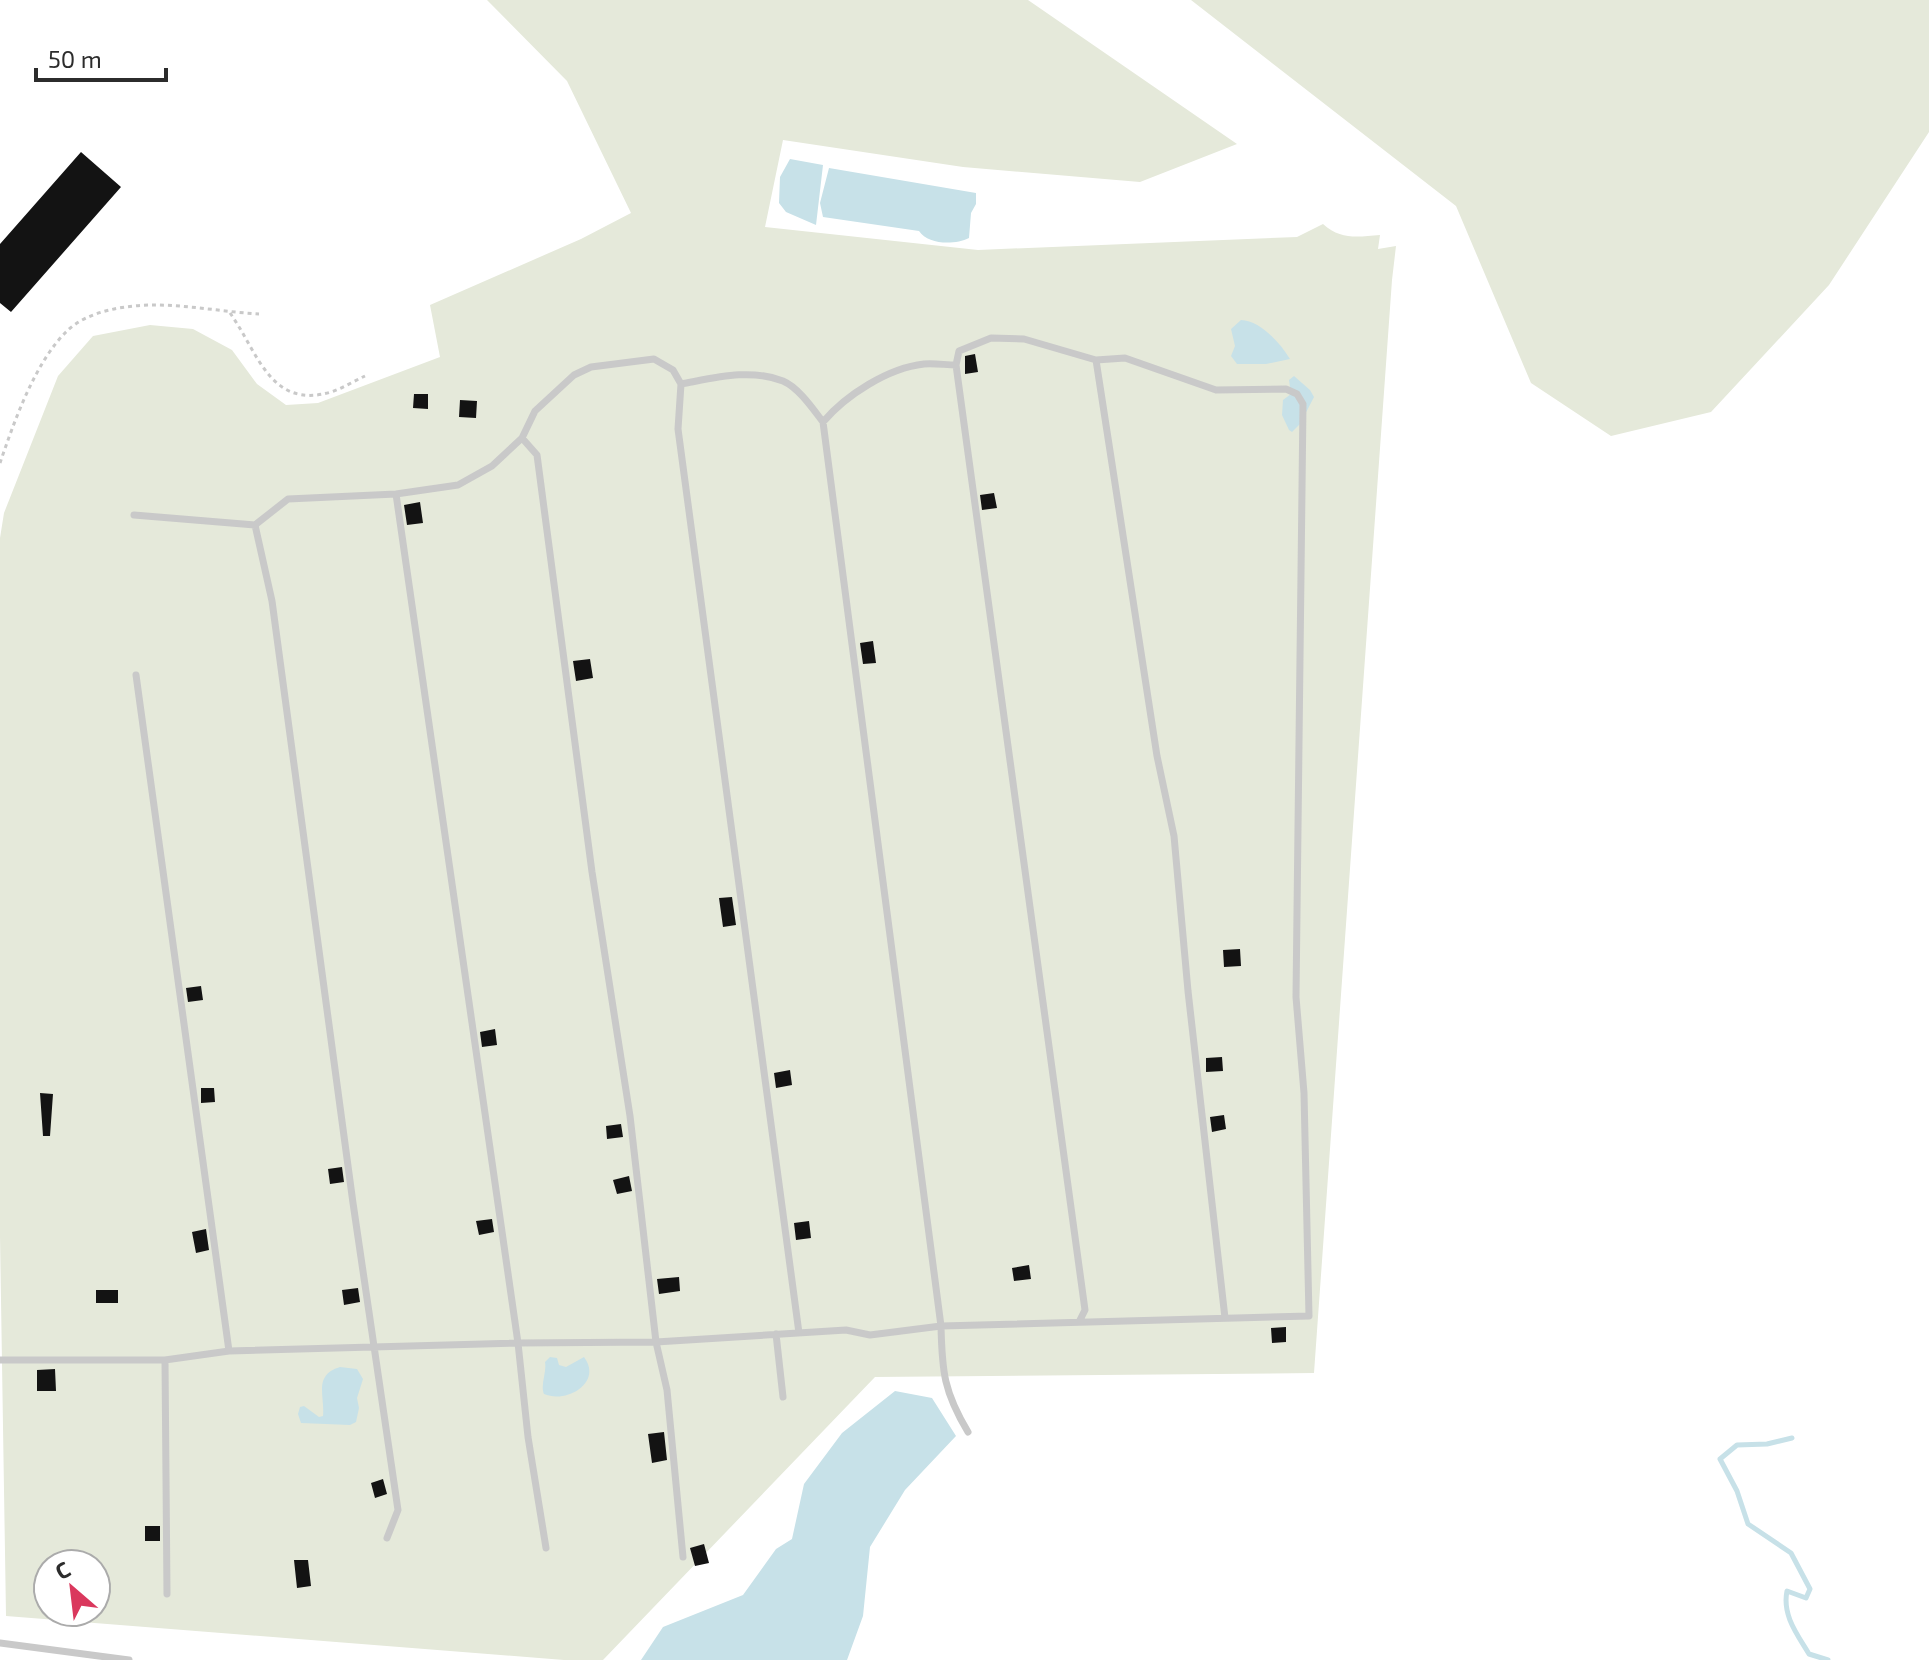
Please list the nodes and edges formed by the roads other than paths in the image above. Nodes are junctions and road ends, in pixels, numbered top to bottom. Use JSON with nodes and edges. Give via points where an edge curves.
{"nodes":[{"id":1,"x":1096,"y":360,"type":"junction"},
{"id":2,"x":956,"y":365,"type":"junction"},
{"id":3,"x":681,"y":384,"type":"junction"},
{"id":4,"x":823,"y":422,"type":"junction"},
{"id":5,"x":522,"y":438,"type":"junction"},
{"id":6,"x":396,"y":494,"type":"junction"},
{"id":7,"x":134,"y":515,"type":"dead end"},
{"id":8,"x":255,"y":525,"type":"junction"},
{"id":9,"x":136,"y":675,"type":"dead end"},
{"id":10,"x":1225,"y":1318,"type":"junction"},
{"id":11,"x":1079,"y":1322,"type":"junction"},
{"id":12,"x":941,"y":1326,"type":"junction"},
{"id":13,"x":799,"y":1333,"type":"junction"},
{"id":14,"x":776,"y":1334,"type":"junction"},
{"id":15,"x":656,"y":1342,"type":"junction"},
{"id":16,"x":518,"y":1343,"type":"junction"},
{"id":17,"x":376,"y":1347,"type":"junction"},
{"id":18,"x":229,"y":1351,"type":"junction"},
{"id":19,"x":0,"y":1360,"type":"edge"},
{"id":20,"x":165,"y":1360,"type":"junction"},
{"id":21,"x":783,"y":1397,"type":"dead end"},
{"id":22,"x":968,"y":1432,"type":"dead end"},
{"id":23,"x":387,"y":1538,"type":"dead end"},
{"id":24,"x":546,"y":1548,"type":"dead end"},
{"id":25,"x":683,"y":1557,"type":"dead end"},
{"id":26,"x":167,"y":1594,"type":"dead end"},
{"id":27,"x":0,"y":1643,"type":"edge"},
{"id":28,"x":129,"y":1660,"type":"edge"}],
"edges":[{"from":1,"to":2,"type":"lane","via":[[1024,339],[991,338],[959,351]]},
{"from":1,"to":10,"type":"lane","via":[[1174,836]]},
{"from":1,"to":10,"type":"lane","via":[[1125,358],[1216,390],[1286,389],[1303,404],[1296,997],[1304,1093],[1309,1316]]},
{"from":2,"to":4,"type":"lane","via":[[924,364],[892,373],[836,407]]},
{"from":2,"to":11,"type":"lane","via":[[1085,1310]]},
{"from":3,"to":4,"type":"lane","via":[[737,374],[784,382]]},
{"from":3,"to":5,"type":"lane","via":[[673,370],[654,359],[591,367],[574,375],[535,411]]},
{"from":3,"to":13,"type":"lane","via":[[678,429]]},
{"from":4,"to":12,"type":"lane"},
{"from":5,"to":6,"type":"lane","via":[[492,466],[458,485]]},
{"from":5,"to":15,"type":"lane","via":[[537,455],[630,1116]]},
{"from":6,"to":8,"type":"lane","via":[[288,499]]},
{"from":6,"to":16,"type":"lane"},
{"from":7,"to":8,"type":"lane"},
{"from":8,"to":17,"type":"lane","via":[[272,601]]},
{"from":9,"to":18,"type":"lane"},
{"from":10,"to":11,"type":"lane"},
{"from":11,"to":12,"type":"lane"},
{"from":12,"to":13,"type":"lane","via":[[870,1335],[846,1330]]},
{"from":12,"to":22,"type":"lane","via":[[950,1403]]},
{"from":13,"to":14,"type":"lane"},
{"from":14,"to":15,"type":"lane"},
{"from":14,"to":21,"type":"lane"},
{"from":15,"to":16,"type":"lane"},
{"from":15,"to":25,"type":"lane","via":[[667,1390]]},
{"from":16,"to":17,"type":"lane"},
{"from":16,"to":24,"type":"lane"},
{"from":17,"to":18,"type":"lane"},
{"from":17,"to":23,"type":"lane","via":[[398,1510]]},
{"from":18,"to":20,"type":"lane"},
{"from":19,"to":20,"type":"lane"},
{"from":20,"to":26,"type":"lane"},
{"from":27,"to":28,"type":"lane"}]}
